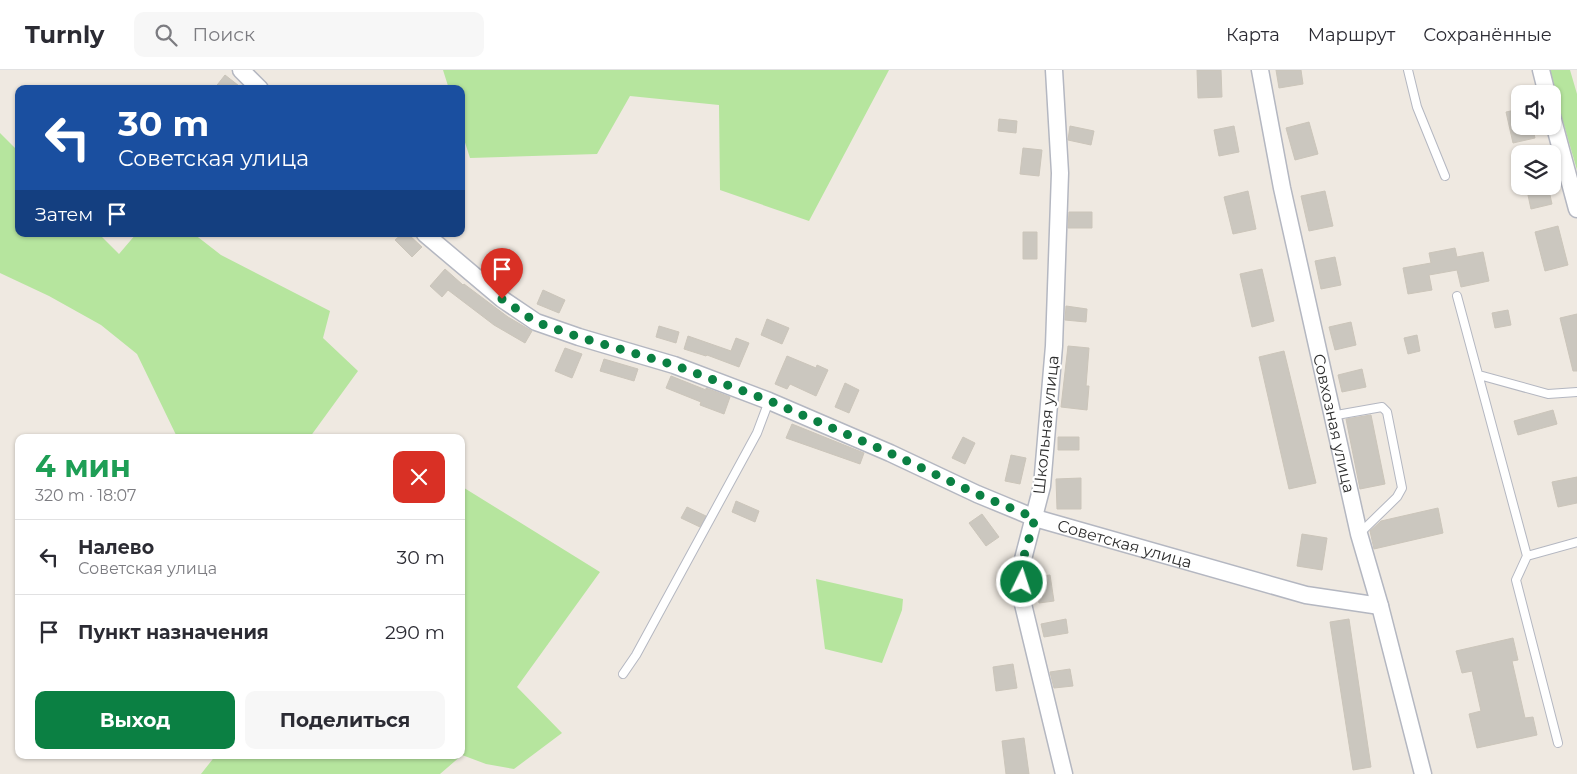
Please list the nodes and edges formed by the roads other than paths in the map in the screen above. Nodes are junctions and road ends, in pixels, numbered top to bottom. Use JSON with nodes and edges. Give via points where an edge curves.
{"nodes":[{"id":1,"x":241,"y":70,"type":"edge"},
{"id":2,"x":1054,"y":70,"type":"edge"},
{"id":3,"x":1260,"y":70,"type":"edge"},
{"id":4,"x":1408,"y":70,"type":"edge"},
{"id":5,"x":1540,"y":70,"type":"edge"},
{"id":6,"x":256,"y":85,"type":"edge"},
{"id":7,"x":1544,"y":85,"type":"edge"},
{"id":8,"x":1557,"y":135,"type":"edge"},
{"id":9,"x":1445,"y":176,"type":"dead end"},
{"id":10,"x":1577,"y":209,"type":"edge"},
{"id":11,"x":429,"y":237,"type":"edge"},
{"id":12,"x":1457,"y":296,"type":"dead end"},
{"id":13,"x":1478,"y":375,"type":"junction"},
{"id":14,"x":1577,"y":392,"type":"edge"},
{"id":15,"x":770,"y":401,"type":"junction"},
{"id":16,"x":1331,"y":416,"type":"junction"},
{"id":17,"x":1035,"y":518,"type":"junction"},
{"id":18,"x":1359,"y":534,"type":"junction"},
{"id":19,"x":1577,"y":542,"type":"edge"},
{"id":20,"x":1527,"y":556,"type":"junction"},
{"id":21,"x":1380,"y":606,"type":"junction"},
{"id":22,"x":623,"y":674,"type":"dead end"},
{"id":23,"x":1558,"y":743,"type":"dead end"},
{"id":24,"x":1064,"y":774,"type":"edge"},
{"id":25,"x":1423,"y":774,"type":"edge"}],
"edges":[{"from":1,"to":6,"type":"street"},
{"from":2,"to":17,"type":"street","name":"Школьная улица","via":[[1060,173],[1054,346],[1042,486]]},
{"from":3,"to":16,"type":"street","name":"Совхозная улица"},
{"from":4,"to":9,"type":"lane","via":[[1417,107]]},
{"from":5,"to":7,"type":"street"},
{"from":8,"to":10,"type":"street"},
{"from":11,"to":15,"type":"street","name":"Советская улица","via":[[502,299],[536,322],[674,365]]},
{"from":12,"to":13,"type":"lane"},
{"from":13,"to":14,"type":"lane","via":[[1548,394]]},
{"from":13,"to":20,"type":"lane"},
{"from":15,"to":17,"type":"street","name":"Советская улица"},
{"from":15,"to":22,"type":"lane","via":[[758,433]]},
{"from":16,"to":18,"type":"street","name":"Совхозная улица"},
{"from":16,"to":18,"type":"lane","via":[[1382,407],[1387,412],[1402,488]]},
{"from":17,"to":21,"type":"street","name":"Советская улица","via":[[1306,595]]},
{"from":17,"to":24,"type":"street","name":"Школьная улица","via":[[1022,563],[1022,600]]},
{"from":18,"to":21,"type":"street","name":"Совхозная улица"},
{"from":19,"to":20,"type":"lane"},
{"from":20,"to":23,"type":"lane","via":[[1516,580]]},
{"from":21,"to":25,"type":"street","name":"Совхозная улица"}]}
